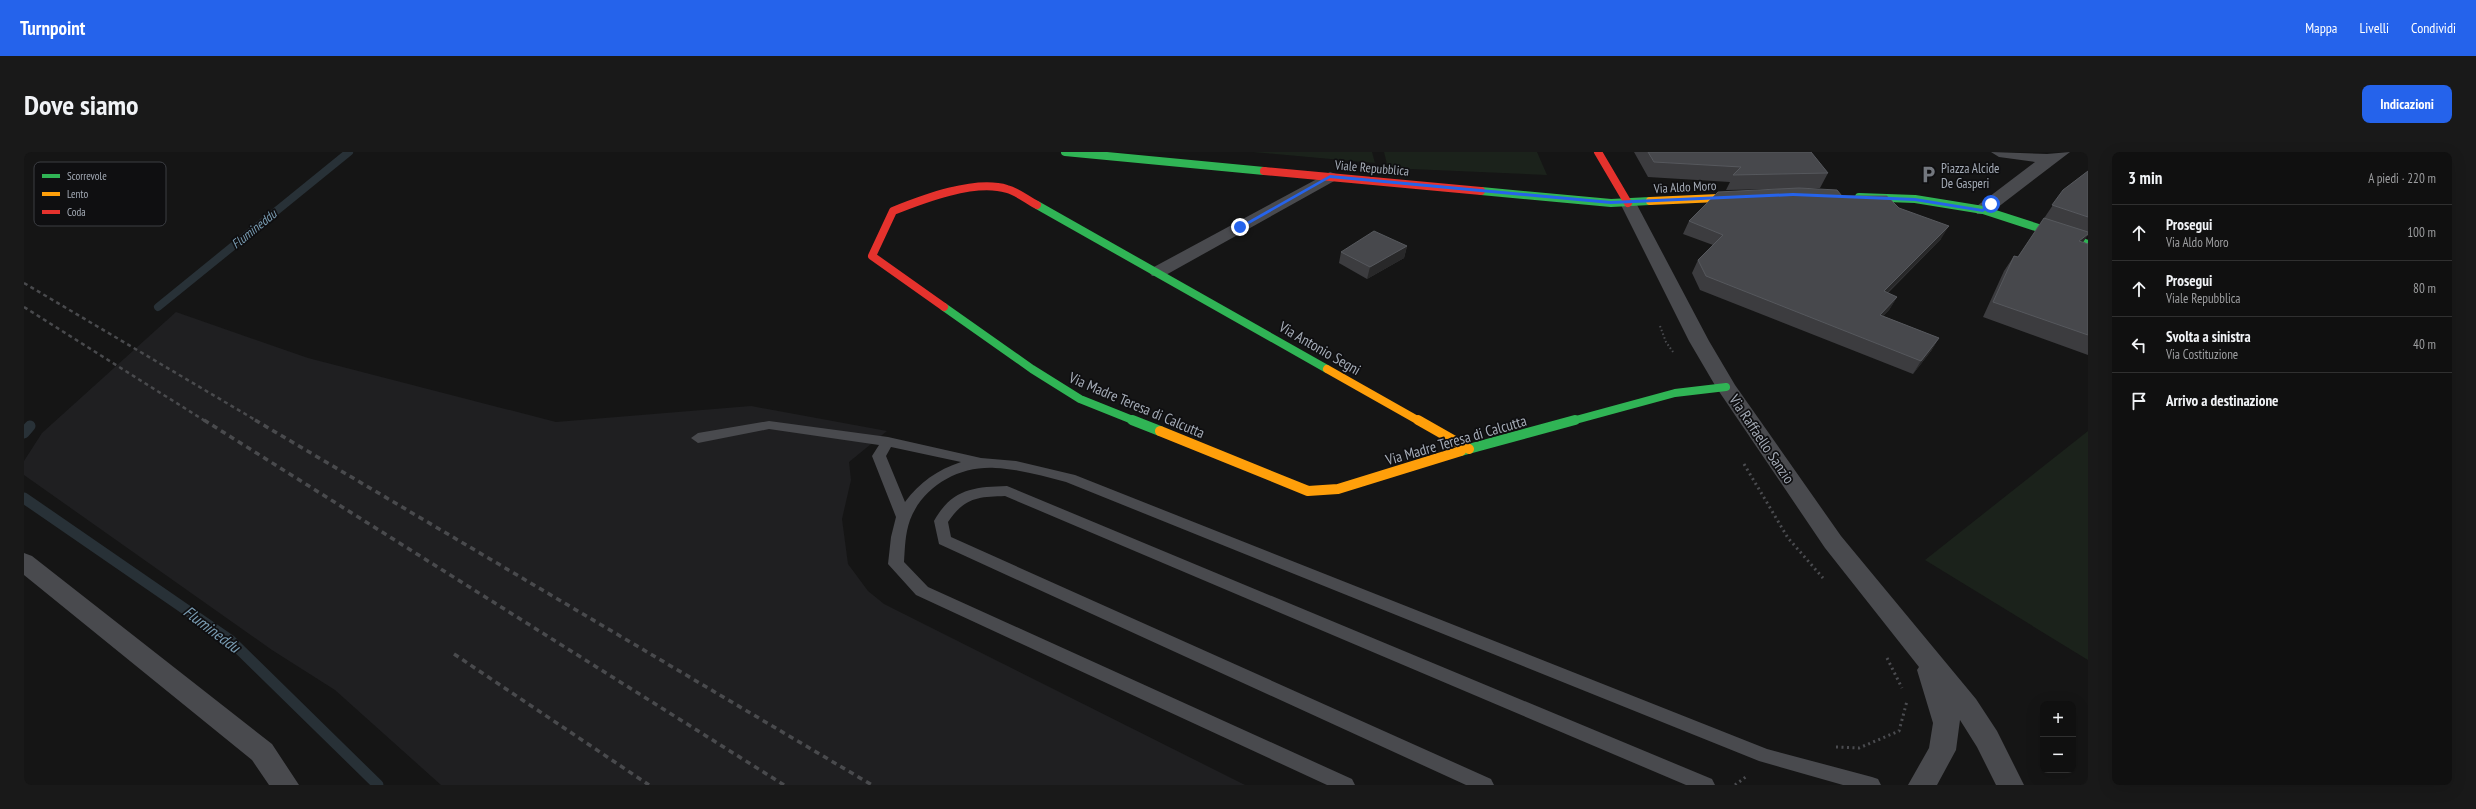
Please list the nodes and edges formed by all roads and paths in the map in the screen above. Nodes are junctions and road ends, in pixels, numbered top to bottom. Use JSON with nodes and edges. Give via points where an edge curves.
{"nodes":[{"id":1,"x":1065,"y":152,"type":"edge"},
{"id":2,"x":1598,"y":152,"type":"edge"},
{"id":3,"x":1999,"y":152,"type":"edge"},
{"id":4,"x":2056,"y":155,"type":"edge"},
{"id":5,"x":1330,"y":177,"type":"junction"},
{"id":6,"x":1755,"y":196,"type":"edge"},
{"id":7,"x":1846,"y":196,"type":"edge"},
{"id":8,"x":1628,"y":203,"type":"junction"},
{"id":9,"x":1983,"y":210,"type":"junction"},
{"id":10,"x":2088,"y":244,"type":"edge"},
{"id":11,"x":1158,"y":272,"type":"junction"},
{"id":12,"x":1657,"y":320,"type":"dead end"},
{"id":13,"x":1726,"y":387,"type":"junction"},
{"id":14,"x":1700,"y":390,"type":"junction"},
{"id":15,"x":698,"y":438,"type":"dead end"},
{"id":16,"x":888,"y":442,"type":"junction"},
{"id":17,"x":1468,"y":448,"type":"junction"},
{"id":18,"x":1740,"y":457,"type":"dead end"},
{"id":19,"x":984,"y":462,"type":"junction"},
{"id":20,"x":904,"y":518,"type":"junction"},
{"id":21,"x":24,"y":562,"type":"edge"},
{"id":22,"x":1824,"y":579,"type":"dead end"},
{"id":23,"x":1885,"y":654,"type":"dead end"},
{"id":24,"x":1925,"y":656,"type":"junction"},
{"id":25,"x":1904,"y":692,"type":"dead end"},
{"id":26,"x":1908,"y":699,"type":"dead end"},
{"id":27,"x":1829,"y":747,"type":"dead end"},
{"id":28,"x":1765,"y":756,"type":"junction"},
{"id":29,"x":285,"y":785,"type":"edge"},
{"id":30,"x":1346,"y":785,"type":"edge"},
{"id":31,"x":1484,"y":785,"type":"edge"},
{"id":32,"x":1706,"y":785,"type":"edge"},
{"id":33,"x":1735,"y":785,"type":"edge"},
{"id":34,"x":1872,"y":785,"type":"edge"},
{"id":35,"x":1922,"y":785,"type":"edge"},
{"id":36,"x":2010,"y":785,"type":"edge"}],
"edges":[{"from":1,"to":5,"type":"street","name":"Viale Repubblica"},
{"from":2,"to":8,"type":"street"},
{"from":3,"to":4,"type":"street"},
{"from":4,"to":9,"type":"street"},
{"from":5,"to":8,"type":"street","name":"Viale Repubblica"},
{"from":5,"to":11,"type":"street"},
{"from":6,"to":8,"type":"street","name":"Via Aldo Moro"},
{"from":7,"to":9,"type":"street","via":[[1915,199]]},
{"from":8,"to":13,"type":"street","name":"Via Raffaello Sanzio","via":[[1698,341]]},
{"from":9,"to":10,"type":"street"},
{"from":11,"to":17,"type":"street","name":"Via Antonio Segni"},
{"from":11,"to":17,"type":"street","name":"Via Madre Teresa di Calcutta","via":[[1006,188],[991,186],[961,190],[893,211],[872,256],[1032,370],[1080,399],[1308,490],[1338,489]]},
{"from":12,"to":14,"type":"path","via":[[1666,342]]},
{"from":13,"to":14,"type":"street","name":"Via Madre Teresa di Calcutta"},
{"from":13,"to":24,"type":"street","name":"Via Raffaello Sanzio","via":[[1833,542]]},
{"from":14,"to":17,"type":"street","name":"Via Madre Teresa di Calcutta","via":[[1675,393]]},
{"from":15,"to":16,"type":"lane","via":[[769,425]]},
{"from":16,"to":19,"type":"lane"},
{"from":16,"to":20,"type":"lane","via":[[879,456]]},
{"from":18,"to":22,"type":"path","via":[[1788,538]]},
{"from":19,"to":20,"type":"lane","via":[[956,467],[930,482],[909,506]]},
{"from":19,"to":28,"type":"lane","via":[[1070,478]]},
{"from":20,"to":30,"type":"lane","via":[[899,532],[896,564],[922,591]]},
{"from":21,"to":29,"type":"street","via":[[262,752]]},
{"from":23,"to":25,"type":"path"},
{"from":24,"to":35,"type":"street","name":"Via Raffaello Sanzio","via":[[1947,723],[1942,750]]},
{"from":24,"to":36,"type":"street","name":"Via Raffaello Sanzio","via":[[1966,707],[1987,739]]},
{"from":26,"to":27,"type":"path","via":[[1899,731],[1859,748]]},
{"from":28,"to":33,"type":"path","via":[[1763,766]]},
{"from":28,"to":34,"type":"lane"},
{"from":31,"to":32,"type":"lane","via":[[944,540],[941,521],[950,506],[971,492],[1007,491]]}]}
